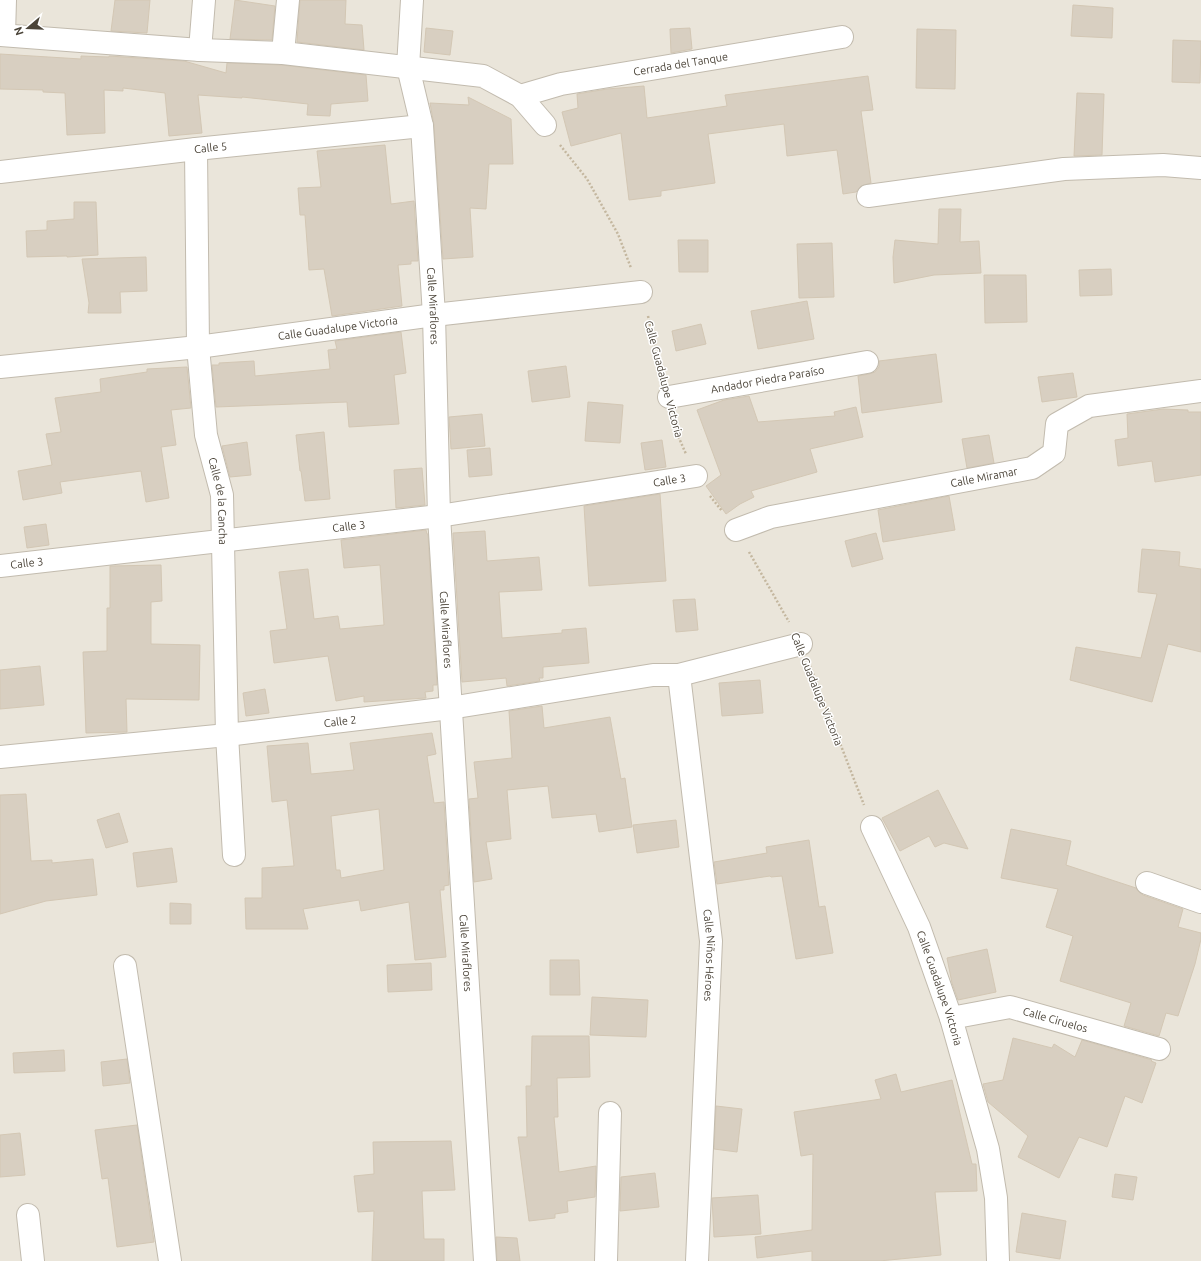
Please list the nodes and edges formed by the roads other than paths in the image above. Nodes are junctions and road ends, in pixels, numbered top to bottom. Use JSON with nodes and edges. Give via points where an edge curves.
{"nodes":[{"id":1,"x":5,"y":0,"type":"edge"},
{"id":2,"x":204,"y":0,"type":"edge"},
{"id":3,"x":288,"y":0,"type":"edge"},
{"id":4,"x":412,"y":0,"type":"edge"},
{"id":5,"x":2,"y":35,"type":"edge"},
{"id":6,"x":842,"y":37,"type":"dead end"},
{"id":7,"x":200,"y":50,"type":"junction"},
{"id":8,"x":283,"y":53,"type":"junction"},
{"id":9,"x":408,"y":67,"type":"junction"},
{"id":10,"x":520,"y":96,"type":"junction"},
{"id":11,"x":545,"y":125,"type":"road end"},
{"id":12,"x":422,"y":126,"type":"junction"},
{"id":13,"x":196,"y":149,"type":"junction"},
{"id":14,"x":1201,"y":168,"type":"edge"},
{"id":15,"x":0,"y":172,"type":"edge"},
{"id":16,"x":868,"y":196,"type":"dead end"},
{"id":17,"x":641,"y":292,"type":"road end"},
{"id":18,"x":434,"y":315,"type":"junction"},
{"id":19,"x":198,"y":347,"type":"junction"},
{"id":20,"x":867,"y":362,"type":"dead end"},
{"id":21,"x":0,"y":367,"type":"edge"},
{"id":22,"x":1201,"y":391,"type":"edge"},
{"id":23,"x":668,"y":397,"type":"road end"},
{"id":24,"x":696,"y":476,"type":"road end"},
{"id":25,"x":439,"y":516,"type":"junction"},
{"id":26,"x":736,"y":530,"type":"road end"},
{"id":27,"x":222,"y":541,"type":"junction"},
{"id":28,"x":0,"y":566,"type":"edge"},
{"id":29,"x":801,"y":644,"type":"road end"},
{"id":30,"x":679,"y":675,"type":"junction"},
{"id":31,"x":450,"y":708,"type":"junction"},
{"id":32,"x":227,"y":735,"type":"junction"},
{"id":33,"x":0,"y":757,"type":"edge"},
{"id":34,"x":872,"y":827,"type":"road end"},
{"id":35,"x":234,"y":855,"type":"dead end"},
{"id":36,"x":1147,"y":883,"type":"dead end"},
{"id":37,"x":1201,"y":902,"type":"edge"},
{"id":38,"x":125,"y":966,"type":"dead end"},
{"id":39,"x":951,"y":1018,"type":"junction"},
{"id":40,"x":1159,"y":1049,"type":"dead end"},
{"id":41,"x":610,"y":1113,"type":"dead end"},
{"id":42,"x":28,"y":1215,"type":"dead end"},
{"id":43,"x":33,"y":1261,"type":"edge"},
{"id":44,"x":170,"y":1261,"type":"edge"},
{"id":45,"x":486,"y":1261,"type":"edge"},
{"id":46,"x":606,"y":1261,"type":"edge"},
{"id":47,"x":696,"y":1261,"type":"edge"},
{"id":48,"x":998,"y":1261,"type":"edge"}],
"edges":[{"from":1,"to":5,"type":"street"},
{"from":2,"to":7,"type":"street"},
{"from":3,"to":8,"type":"street"},
{"from":4,"to":9,"type":"street","name":"Calle Miraflores"},
{"from":5,"to":7,"type":"street"},
{"from":6,"to":10,"type":"street","name":"Cerrada del Tanque","via":[[561,84]]},
{"from":7,"to":8,"type":"street"},
{"from":8,"to":9,"type":"street"},
{"from":9,"to":10,"type":"street","via":[[484,76]]},
{"from":9,"to":12,"type":"street","name":"Calle Miraflores"},
{"from":10,"to":11,"type":"street"},
{"from":12,"to":13,"type":"street","name":"Calle 5"},
{"from":12,"to":18,"type":"street","name":"Calle Miraflores"},
{"from":13,"to":15,"type":"street","name":"Calle 5"},
{"from":13,"to":19,"type":"street","name":"Calle de la Cancha"},
{"from":14,"to":16,"type":"street","via":[[1163,165],[1064,169]]},
{"from":17,"to":18,"type":"street","name":"Calle Guadalupe Victoria"},
{"from":18,"to":19,"type":"street","name":"Calle Guadalupe Victoria"},
{"from":18,"to":25,"type":"street","name":"Calle Miraflores"},
{"from":19,"to":21,"type":"street","name":"Calle Guadalupe Victoria"},
{"from":19,"to":27,"type":"street","name":"Calle de la Cancha","via":[[206,435],[222,495]]},
{"from":20,"to":23,"type":"street","name":"Andador Piedra Paraíso"},
{"from":22,"to":26,"type":"street","name":"Calle Miramar","via":[[1089,406],[1057,424],[1054,453],[1032,468],[771,517]]},
{"from":24,"to":25,"type":"street","name":"Calle 3"},
{"from":25,"to":27,"type":"street","name":"Calle 3"},
{"from":25,"to":31,"type":"street","name":"Calle Miraflores"},
{"from":27,"to":28,"type":"street","name":"Calle 3"},
{"from":27,"to":32,"type":"street","name":"Calle de la Cancha"},
{"from":29,"to":30,"type":"street","name":"Calle 2"},
{"from":30,"to":31,"type":"street","name":"Calle 2","via":[[653,675]]},
{"from":30,"to":47,"type":"street","name":"Calle Niños Héroes","via":[[711,941]]},
{"from":31,"to":32,"type":"street","name":"Calle 2"},
{"from":31,"to":45,"type":"street","name":"Calle Miraflores"},
{"from":32,"to":33,"type":"street","name":"Calle 2"},
{"from":32,"to":35,"type":"street","name":"Calle de la Cancha"},
{"from":34,"to":39,"type":"street","name":"Calle Guadalupe Victoria","via":[[919,927]]},
{"from":36,"to":37,"type":"street"},
{"from":38,"to":44,"type":"street"},
{"from":39,"to":40,"type":"street","name":"Calle Ciruelos","via":[[1010,1007]]},
{"from":39,"to":48,"type":"street","name":"Calle Guadalupe Victoria","via":[[988,1149],[996,1198]]},
{"from":41,"to":46,"type":"street"},
{"from":42,"to":43,"type":"street"}]}
